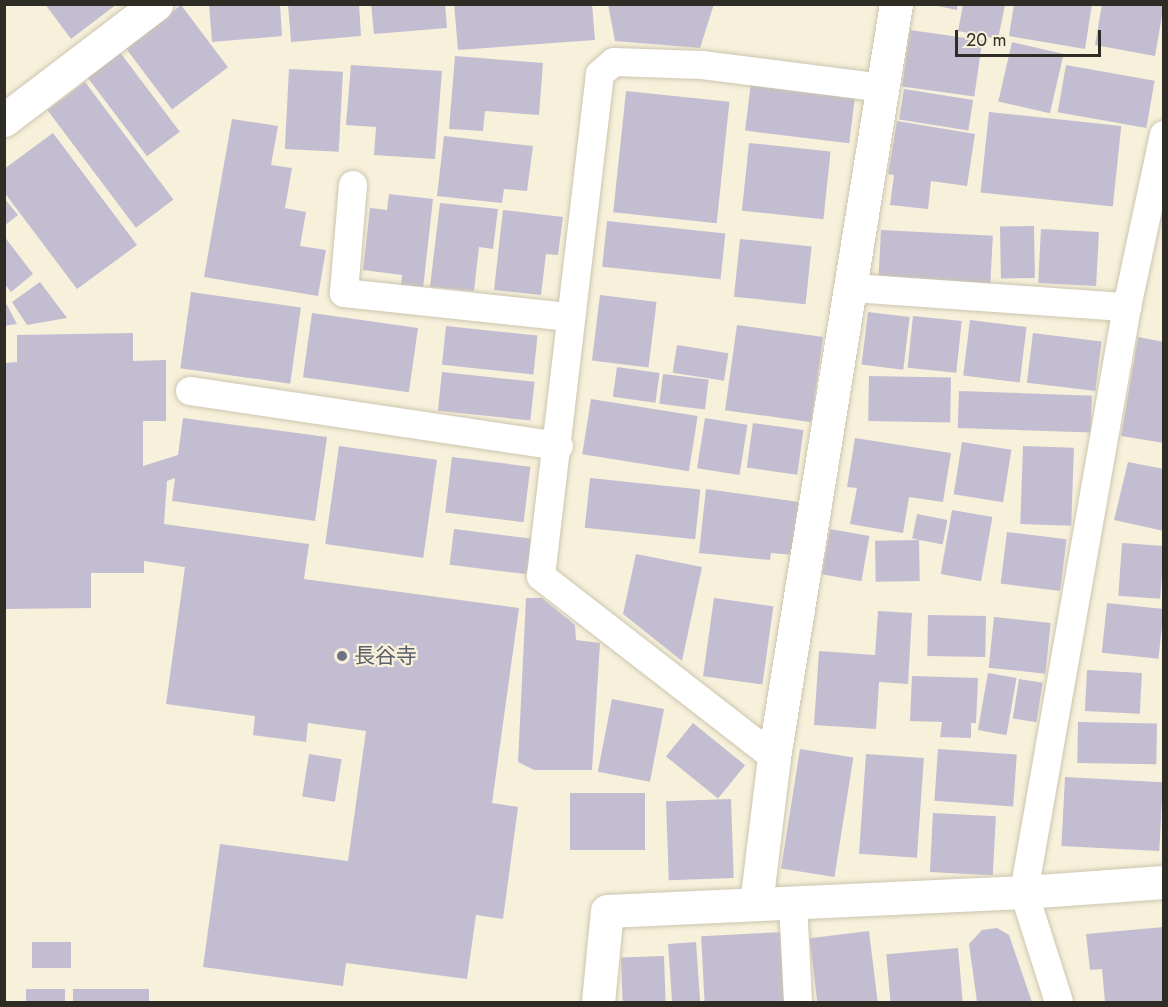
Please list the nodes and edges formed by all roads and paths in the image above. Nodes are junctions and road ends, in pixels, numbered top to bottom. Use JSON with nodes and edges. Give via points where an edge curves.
{"nodes":[{"id":1,"x":156,"y":4,"type":"edge"},
{"id":2,"x":896,"y":4,"type":"edge"},
{"id":3,"x":885,"y":88,"type":"junction"},
{"id":4,"x":4,"y":120,"type":"edge"},
{"id":5,"x":1164,"y":135,"type":"edge"},
{"id":6,"x":353,"y":185,"type":"dead end"},
{"id":7,"x":853,"y":288,"type":"junction"},
{"id":8,"x":1127,"y":308,"type":"junction"},
{"id":9,"x":570,"y":317,"type":"junction"},
{"id":10,"x":190,"y":391,"type":"dead end"},
{"id":11,"x":559,"y":446,"type":"junction"},
{"id":12,"x":774,"y":756,"type":"junction"},
{"id":13,"x":1164,"y":882,"type":"edge"},
{"id":14,"x":1024,"y":892,"type":"junction"},
{"id":15,"x":793,"y":903,"type":"junction"},
{"id":16,"x":756,"y":904,"type":"junction"},
{"id":17,"x":598,"y":1002,"type":"edge"},
{"id":18,"x":798,"y":1002,"type":"edge"},
{"id":19,"x":1059,"y":1002,"type":"edge"}],
"edges":[{"from":1,"to":4,"type":"street"},
{"from":2,"to":3,"type":"street"},
{"from":3,"to":7,"type":"street"},
{"from":3,"to":9,"type":"lane","via":[[702,66],[614,62],[604,67],[600,74]]},
{"from":5,"to":8,"type":"lane"},
{"from":6,"to":9,"type":"lane","via":[[344,293]]},
{"from":7,"to":8,"type":"lane"},
{"from":7,"to":12,"type":"street"},
{"from":8,"to":14,"type":"lane"},
{"from":9,"to":11,"type":"lane"},
{"from":10,"to":11,"type":"lane"},
{"from":11,"to":12,"type":"lane","via":[[542,576]]},
{"from":12,"to":16,"type":"street"},
{"from":13,"to":14,"type":"street"},
{"from":14,"to":15,"type":"street"},
{"from":14,"to":19,"type":"lane"},
{"from":15,"to":16,"type":"street"},
{"from":15,"to":18,"type":"lane"},
{"from":16,"to":17,"type":"street","via":[[607,911]]}]}
